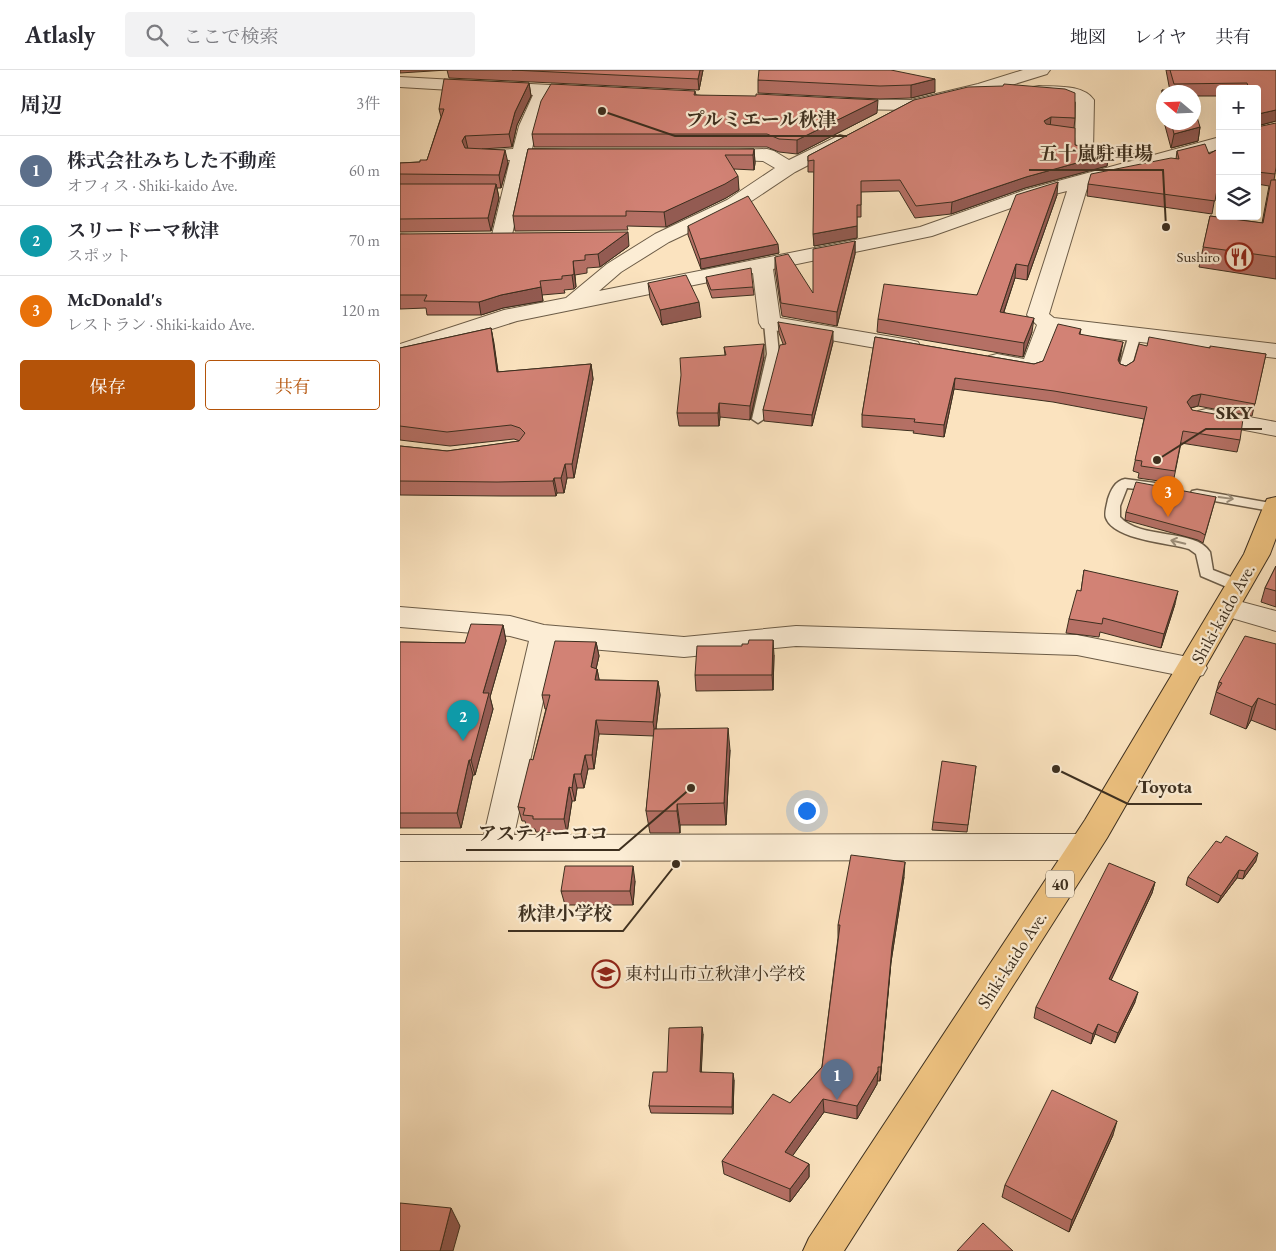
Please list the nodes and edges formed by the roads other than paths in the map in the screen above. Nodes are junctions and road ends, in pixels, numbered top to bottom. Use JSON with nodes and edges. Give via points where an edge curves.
{"nodes":[{"id":1,"x":1041,"y":70,"type":"edge"},
{"id":2,"x":990,"y":80,"type":"edge"},
{"id":3,"x":400,"y":82,"type":"edge"},
{"id":4,"x":925,"y":83,"type":"edge"},
{"id":5,"x":547,"y":90,"type":"junction"},
{"id":6,"x":964,"y":91,"type":"junction"},
{"id":7,"x":604,"y":93,"type":"edge"},
{"id":8,"x":821,"y":103,"type":"edge"},
{"id":9,"x":911,"y":105,"type":"junction"},
{"id":10,"x":875,"y":123,"type":"edge"},
{"id":11,"x":857,"y":132,"type":"edge"},
{"id":12,"x":1082,"y":140,"type":"joint"},
{"id":13,"x":1216,"y":144,"type":"edge"},
{"id":14,"x":520,"y":154,"type":"junction"},
{"id":15,"x":580,"y":154,"type":"edge"},
{"id":16,"x":475,"y":155,"type":"edge"},
{"id":17,"x":698,"y":155,"type":"edge"},
{"id":18,"x":1155,"y":161,"type":"junction"},
{"id":19,"x":788,"y":168,"type":"junction"},
{"id":20,"x":1079,"y":182,"type":"junction"},
{"id":21,"x":624,"y":238,"type":"edge"},
{"id":22,"x":662,"y":238,"type":"junction"},
{"id":23,"x":501,"y":239,"type":"edge"},
{"id":24,"x":762,"y":264,"type":"junction"},
{"id":25,"x":571,"y":303,"type":"junction"},
{"id":26,"x":770,"y":323,"type":"junction"},
{"id":27,"x":1048,"y":324,"type":"junction"},
{"id":28,"x":1135,"y":334,"type":"junction"},
{"id":29,"x":400,"y":351,"type":"edge"},
{"id":30,"x":935,"y":351,"type":"edge"},
{"id":31,"x":1276,"y":351,"type":"edge"},
{"id":32,"x":974,"y":357,"type":"edge"},
{"id":33,"x":1124,"y":372,"type":"edge"},
{"id":34,"x":1198,"y":415,"type":"edge"},
{"id":35,"x":758,"y":419,"type":"dead end"},
{"id":36,"x":1276,"y":429,"type":"edge"},
{"id":37,"x":1165,"y":488,"type":"edge"},
{"id":38,"x":1184,"y":492,"type":"edge"},
{"id":39,"x":1275,"y":506,"type":"edge"},
{"id":40,"x":1233,"y":596,"type":"junction"},
{"id":41,"x":400,"y":617,"type":"edge"},
{"id":42,"x":1276,"y":621,"type":"edge"},
{"id":43,"x":544,"y":635,"type":"junction"},
{"id":44,"x":1193,"y":668,"type":"junction"},
{"id":45,"x":1084,"y":847,"type":"junction"},
{"id":46,"x":400,"y":848,"type":"edge"},
{"id":47,"x":496,"y":848,"type":"junction"},
{"id":48,"x":822,"y":1251,"type":"edge"}],
"edges":[{"from":1,"to":2,"type":"street"},
{"from":2,"to":6,"type":"street"},
{"from":2,"to":12,"type":"street","via":[[1016,88],[1074,94],[1085,100]]},
{"from":3,"to":5,"type":"street"},
{"from":4,"to":6,"type":"street"},
{"from":5,"to":7,"type":"street"},
{"from":5,"to":14,"type":"street","via":[[528,126]]},
{"from":6,"to":9,"type":"street"},
{"from":8,"to":9,"type":"street"},
{"from":9,"to":10,"type":"street"},
{"from":11,"to":19,"type":"street"},
{"from":12,"to":18,"type":"lane"},
{"from":13,"to":18,"type":"street"},
{"from":14,"to":15,"type":"street"},
{"from":14,"to":16,"type":"street"},
{"from":14,"to":23,"type":"street","via":[[508,193]]},
{"from":17,"to":19,"type":"street","via":[[767,155]]},
{"from":18,"to":20,"type":"street"},
{"from":19,"to":22,"type":"street","via":[[734,204]]},
{"from":20,"to":24,"type":"street","via":[[1032,194],[925,232]]},
{"from":20,"to":27,"type":"street","via":[[1038,315]]},
{"from":21,"to":22,"type":"street"},
{"from":22,"to":25,"type":"street","via":[[614,268]]},
{"from":24,"to":25,"type":"street"},
{"from":24,"to":26,"type":"street"},
{"from":25,"to":29,"type":"street","via":[[512,315]]},
{"from":26,"to":30,"type":"street"},
{"from":26,"to":35,"type":"lane","via":[[773,354]]},
{"from":27,"to":28,"type":"street"},
{"from":27,"to":32,"type":"street","via":[[1032,367]]},
{"from":28,"to":31,"type":"street"},
{"from":28,"to":33,"type":"lane"},
{"from":34,"to":36,"type":"street"},
{"from":40,"to":37,"type":"lane","one_way":true,"via":[[1206,573],[1200,548],[1119,527],[1112,521],[1110,513],[1120,486],[1125,483]]},
{"from":38,"to":39,"type":"lane","one_way":true},
{"from":39,"to":40,"type":"main road","name":"Shiki-kaido Ave.","number":"40","via":[[1257,554]]},
{"from":40,"to":42,"type":"street"},
{"from":40,"to":44,"type":"main road","name":"Shiki-kaido Ave.","number":"40"},
{"from":41,"to":43,"type":"street","via":[[510,626]]},
{"from":43,"to":44,"type":"street","via":[[684,646],[796,636],[1077,645]]},
{"from":43,"to":47,"type":"street"},
{"from":44,"to":45,"type":"main road","name":"Shiki-kaido Ave.","number":"40"},
{"from":45,"to":47,"type":"street"},
{"from":45,"to":48,"type":"main road","name":"Shiki-kaido Ave.","number":"40"},
{"from":46,"to":47,"type":"street"}]}
